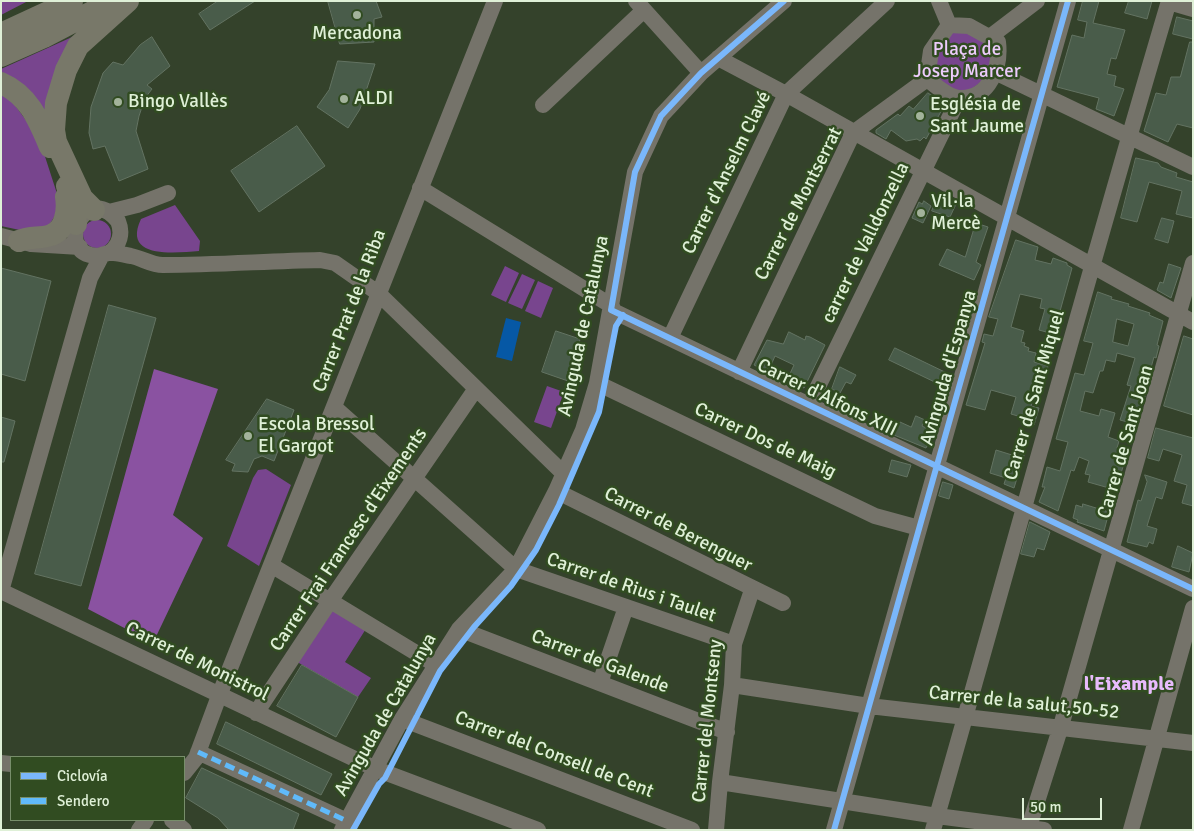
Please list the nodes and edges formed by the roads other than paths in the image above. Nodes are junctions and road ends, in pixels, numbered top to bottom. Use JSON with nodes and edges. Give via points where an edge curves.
{"nodes":[{"id":1,"x":53,"y":1,"type":"edge"},
{"id":2,"x":72,"y":1,"type":"edge"},
{"id":3,"x":113,"y":1,"type":"edge"},
{"id":4,"x":128,"y":1,"type":"edge"},
{"id":5,"x":496,"y":1,"type":"edge"},
{"id":6,"x":784,"y":1,"type":"edge"},
{"id":7,"x":887,"y":1,"type":"edge"},
{"id":8,"x":940,"y":1,"type":"edge"},
{"id":9,"x":1037,"y":1,"type":"edge"},
{"id":10,"x":1068,"y":1,"type":"edge"},
{"id":11,"x":1169,"y":2,"type":"edge"},
{"id":12,"x":642,"y":5,"type":"edge"},
{"id":13,"x":1193,"y":9,"type":"edge"},
{"id":14,"x":949,"y":25,"type":"junction"},
{"id":15,"x":4,"y":33,"type":"edge"},
{"id":16,"x":991,"y":36,"type":"junction"},
{"id":17,"x":1,"y":56,"type":"edge"},
{"id":18,"x":718,"y":58,"type":"junction"},
{"id":19,"x":994,"y":72,"type":"junction"},
{"id":20,"x":701,"y":73,"type":"junction"},
{"id":21,"x":927,"y":79,"type":"junction"},
{"id":22,"x":1,"y":83,"type":"edge"},
{"id":23,"x":786,"y":94,"type":"junction"},
{"id":24,"x":1043,"y":95,"type":"junction"},
{"id":25,"x":959,"y":98,"type":"junction"},
{"id":26,"x":543,"y":105,"type":"dead end"},
{"id":27,"x":853,"y":133,"type":"junction"},
{"id":28,"x":1128,"y":136,"type":"junction"},
{"id":29,"x":1193,"y":166,"type":"edge"},
{"id":30,"x":922,"y":172,"type":"junction"},
{"id":31,"x":63,"y":176,"type":"junction"},
{"id":32,"x":420,"y":188,"type":"junction"},
{"id":33,"x":168,"y":193,"type":"dead end"},
{"id":34,"x":137,"y":205,"type":"junction"},
{"id":35,"x":101,"y":211,"type":"junction"},
{"id":36,"x":1007,"y":220,"type":"junction"},
{"id":37,"x":76,"y":227,"type":"junction"},
{"id":38,"x":120,"y":232,"type":"junction"},
{"id":39,"x":10,"y":238,"type":"edge"},
{"id":40,"x":56,"y":244,"type":"junction"},
{"id":41,"x":95,"y":252,"type":"junction"},
{"id":42,"x":134,"y":256,"type":"junction"},
{"id":43,"x":1193,"y":263,"type":"edge"},
{"id":44,"x":1093,"y":266,"type":"junction"},
{"id":45,"x":378,"y":293,"type":"junction"},
{"id":46,"x":611,"y":308,"type":"junction"},
{"id":47,"x":1178,"y":314,"type":"junction"},
{"id":48,"x":1193,"y":322,"type":"edge"},
{"id":49,"x":670,"y":338,"type":"junction"},
{"id":50,"x":739,"y":372,"type":"junction"},
{"id":51,"x":597,"y":384,"type":"junction"},
{"id":52,"x":475,"y":390,"type":"junction"},
{"id":53,"x":809,"y":405,"type":"junction"},
{"id":54,"x":334,"y":407,"type":"junction"},
{"id":55,"x":936,"y":466,"type":"junction"},
{"id":56,"x":562,"y":473,"type":"junction"},
{"id":57,"x":415,"y":478,"type":"junction"},
{"id":58,"x":556,"y":491,"type":"junction"},
{"id":59,"x":1023,"y":507,"type":"junction"},
{"id":60,"x":919,"y":528,"type":"junction"},
{"id":61,"x":1110,"y":548,"type":"junction"},
{"id":62,"x":271,"y":564,"type":"junction"},
{"id":63,"x":516,"y":569,"type":"junction"},
{"id":64,"x":1193,"y":589,"type":"edge"},
{"id":65,"x":752,"y":590,"type":"junction"},
{"id":66,"x":1,"y":591,"type":"edge"},
{"id":67,"x":330,"y":601,"type":"junction"},
{"id":68,"x":783,"y":603,"type":"dead end"},
{"id":69,"x":626,"y":607,"type":"junction"},
{"id":70,"x":1193,"y":608,"type":"edge"},
{"id":71,"x":459,"y":629,"type":"junction"},
{"id":72,"x":734,"y":644,"type":"junction"},
{"id":73,"x":436,"y":665,"type":"junction"},
{"id":74,"x":600,"y":683,"type":"junction"},
{"id":75,"x":732,"y":685,"type":"junction"},
{"id":76,"x":219,"y":696,"type":"junction"},
{"id":77,"x":869,"y":706,"type":"junction"},
{"id":78,"x":256,"y":713,"type":"junction"},
{"id":79,"x":402,"y":718,"type":"junction"},
{"id":80,"x":966,"y":718,"type":"junction"},
{"id":81,"x":1061,"y":726,"type":"junction"},
{"id":82,"x":727,"y":732,"type":"junction"},
{"id":83,"x":1157,"y":738,"type":"junction"},
{"id":84,"x":1193,"y":743,"type":"edge"},
{"id":85,"x":198,"y":752,"type":"junction"},
{"id":86,"x":376,"y":769,"type":"junction"},
{"id":87,"x":185,"y":772,"type":"edge"},
{"id":88,"x":720,"y":782,"type":"junction"},
{"id":89,"x":843,"y":800,"type":"junction"},
{"id":90,"x":173,"y":821,"type":"edge"},
{"id":91,"x":935,"y":823,"type":"edge"},
{"id":92,"x":345,"y":825,"type":"edge"},
{"id":93,"x":1034,"y":829,"type":"edge"},
{"id":94,"x":184,"y":830,"type":"edge"},
{"id":95,"x":538,"y":830,"type":"edge"},
{"id":96,"x":692,"y":830,"type":"edge"},
{"id":97,"x":716,"y":830,"type":"edge"},
{"id":98,"x":834,"y":830,"type":"edge"},
{"id":99,"x":1131,"y":830,"type":"edge"}],
"edges":[{"from":1,"to":15,"type":"highway"},
{"from":2,"to":15,"type":"highway"},
{"from":3,"to":17,"type":"highway"},
{"from":4,"to":35,"type":"highway","via":[[78,46],[66,70],[56,103],[56,142],[82,198]]},
{"from":5,"to":32,"type":"street","name":"Carrer Prat de la Riba"},
{"from":6,"to":18,"type":"street","name":"Avinguda de Catalunya"},
{"from":7,"to":23,"type":"street","name":"Carrer d'Anselm Clavé"},
{"from":8,"to":14,"type":"street"},
{"from":9,"to":16,"type":"street"},
{"from":10,"to":24,"type":"street","name":"Avinguda d'Espanya"},
{"from":11,"to":13,"type":"street"},
{"from":11,"to":28,"type":"street","name":"Carrer de Sant Miquel"},
{"from":12,"to":20,"type":"street"},
{"from":12,"to":26,"type":"street"},
{"from":14,"to":16,"type":"street","via":[[969,26]]},
{"from":14,"to":21,"type":"street","via":[[931,51]]},
{"from":16,"to":19,"type":"street","via":[[998,42],[1000,57]]},
{"from":18,"to":20,"type":"street","name":"Avinguda de Catalunya"},
{"from":18,"to":23,"type":"street"},
{"from":19,"to":24,"type":"street"},
{"from":19,"to":25,"type":"street","via":[[985,89],[976,95]]},
{"from":20,"to":46,"type":"street","name":"Avinguda de Catalunya","via":[[661,116],[635,172]]},
{"from":21,"to":25,"type":"street"},
{"from":21,"to":27,"type":"street","name":"Carrer de Montserrat"},
{"from":22,"to":31,"type":"highway","via":[[26,100]]},
{"from":23,"to":27,"type":"street"},
{"from":23,"to":49,"type":"street","name":"Carrer d'Anselm Clavé"},
{"from":24,"to":28,"type":"street"},
{"from":24,"to":36,"type":"street","name":"Avinguda d'Espanya"},
{"from":25,"to":30,"type":"street","name":"carrer de Valldonzella"},
{"from":27,"to":30,"type":"street"},
{"from":27,"to":50,"type":"street","name":"Carrer de Montserrat"},
{"from":28,"to":29,"type":"street"},
{"from":28,"to":44,"type":"street","name":"Carrer de Sant Miquel"},
{"from":30,"to":36,"type":"street"},
{"from":30,"to":53,"type":"street","name":"carrer de Valldonzella"},
{"from":31,"to":37,"type":"highway","via":[[74,202]]},
{"from":31,"to":39,"type":"highway","via":[[67,204],[64,222],[50,236]]},
{"from":32,"to":45,"type":"street","name":"Carrer Prat de la Riba"},
{"from":32,"to":46,"type":"street","name":"Carrer d'Alfons XIII"},
{"from":33,"to":34,"type":"street"},
{"from":34,"to":35,"type":"street"},
{"from":34,"to":38,"type":"street"},
{"from":35,"to":37,"type":"street","via":[[81,216]]},
{"from":35,"to":38,"type":"street","via":[[118,221]]},
{"from":36,"to":44,"type":"street"},
{"from":36,"to":55,"type":"street","name":"Avinguda d'Espanya"},
{"from":37,"to":40,"type":"street"},
{"from":37,"to":41,"type":"street","via":[[76,239]]},
{"from":38,"to":41,"type":"street","via":[[115,248]]},
{"from":38,"to":42,"type":"street"},
{"from":39,"to":40,"type":"street","via":[[31,244]]},
{"from":40,"to":41,"type":"street"},
{"from":41,"to":42,"type":"street"},
{"from":41,"to":66,"type":"street"},
{"from":42,"to":45,"type":"street","via":[[161,265],[320,260],[335,263]]},
{"from":43,"to":47,"type":"street","name":"Carrer de Sant Joan"},
{"from":44,"to":47,"type":"street"},
{"from":44,"to":59,"type":"street","name":"Carrer de Sant Miquel"},
{"from":45,"to":52,"type":"street"},
{"from":45,"to":54,"type":"street","name":"Carrer Prat de la Riba"},
{"from":46,"to":49,"type":"street","name":"Carrer d'Alfons XIII"},
{"from":46,"to":51,"type":"street","name":"Avinguda de Catalunya"},
{"from":47,"to":48,"type":"street"},
{"from":47,"to":61,"type":"street","name":"Carrer de Sant Joan"},
{"from":49,"to":50,"type":"street","name":"Carrer d'Alfons XIII"},
{"from":50,"to":53,"type":"street","name":"Carrer d'Alfons XIII"},
{"from":51,"to":56,"type":"street","name":"Avinguda de Catalunya","via":[[583,430]]},
{"from":51,"to":60,"type":"street","name":"Carrer Dos de Maig","via":[[876,516]]},
{"from":52,"to":56,"type":"street"},
{"from":52,"to":57,"type":"street","name":"Carrer Frai Francesc d'Eixements"},
{"from":53,"to":55,"type":"street","name":"Carrer d'Alfons XIII"},
{"from":54,"to":57,"type":"street"},
{"from":54,"to":62,"type":"street","name":"Carrer Prat de la Riba"},
{"from":55,"to":59,"type":"street","name":"Carrer d'Alfons XIII"},
{"from":55,"to":60,"type":"street","name":"Avinguda d'Espanya"},
{"from":56,"to":58,"type":"street","name":"Avinguda de Catalunya"},
{"from":57,"to":63,"type":"street"},
{"from":57,"to":67,"type":"street","name":"Carrer Frai Francesc d'Eixements"},
{"from":58,"to":63,"type":"street","name":"Avinguda de Catalunya"},
{"from":58,"to":65,"type":"street","name":"Carrer de Berenguer"},
{"from":59,"to":61,"type":"street","name":"Carrer d'Alfons XIII"},
{"from":59,"to":80,"type":"street","name":"Carrer de Sant Miquel"},
{"from":60,"to":77,"type":"street","name":"Avinguda d'Espanya"},
{"from":61,"to":64,"type":"street","name":"Carrer d'Alfons XIII"},
{"from":61,"to":81,"type":"street","name":"Carrer de Sant Joan"},
{"from":62,"to":67,"type":"street"},
{"from":62,"to":76,"type":"street","name":"Carrer Prat de la Riba"},
{"from":63,"to":69,"type":"street","name":"Carrer de Rius i Taulet"},
{"from":63,"to":71,"type":"street","name":"Avinguda de Catalunya"},
{"from":65,"to":68,"type":"street","name":"Carrer de Berenguer"},
{"from":65,"to":72,"type":"street","name":"Carrer del Montseny"},
{"from":66,"to":76,"type":"street","name":"Carrer de Monistrol"},
{"from":67,"to":73,"type":"street"},
{"from":67,"to":78,"type":"street","name":"Carrer Frai Francesc d'Eixements"},
{"from":69,"to":72,"type":"street","name":"Carrer de Rius i Taulet"},
{"from":69,"to":74,"type":"street"},
{"from":70,"to":83,"type":"street"},
{"from":71,"to":73,"type":"street","name":"Avinguda de Catalunya"},
{"from":71,"to":74,"type":"street","name":"Carrer de Galende"},
{"from":72,"to":75,"type":"street","name":"Carrer del Montseny"},
{"from":73,"to":79,"type":"street","name":"Avinguda de Catalunya"},
{"from":74,"to":82,"type":"street","name":"Carrer de Galende"},
{"from":75,"to":77,"type":"street","name":"Carrer de la salut,50-52"},
{"from":75,"to":82,"type":"street","name":"Carrer del Montseny"},
{"from":76,"to":78,"type":"street","name":"Carrer de Monistrol"},
{"from":76,"to":85,"type":"street","name":"Carrer Prat de la Riba"},
{"from":77,"to":80,"type":"street","name":"Carrer de la salut,50-52"},
{"from":77,"to":89,"type":"street","name":"Avinguda d'Espanya"},
{"from":78,"to":86,"type":"street","name":"Carrer de Monistrol"},
{"from":79,"to":86,"type":"street","name":"Avinguda de Catalunya"},
{"from":79,"to":96,"type":"street","name":"Carrer del Consell de Cent"},
{"from":80,"to":81,"type":"street","name":"Carrer de la salut,50-52"},
{"from":80,"to":91,"type":"street","name":"Carrer de Sant Miquel"},
{"from":81,"to":83,"type":"street","name":"Carrer de la salut,50-52"},
{"from":81,"to":93,"type":"street","name":"Carrer de Sant Joan"},
{"from":82,"to":88,"type":"street","name":"Carrer del Montseny"},
{"from":83,"to":84,"type":"street","name":"Carrer de la salut,50-52"},
{"from":83,"to":99,"type":"street"},
{"from":85,"to":87,"type":"street","name":"Carrer Prat de la Riba"},
{"from":85,"to":92,"type":"street"},
{"from":86,"to":92,"type":"street","name":"Avinguda de Catalunya"},
{"from":86,"to":95,"type":"street","name":"Carrer de Monistrol"},
{"from":88,"to":89,"type":"street"},
{"from":88,"to":97,"type":"street","name":"Carrer del Montseny"},
{"from":89,"to":91,"type":"street"},
{"from":89,"to":98,"type":"street","name":"Avinguda d'Espanya"},
{"from":90,"to":94,"type":"street"},
{"from":91,"to":93,"type":"street"}]}
